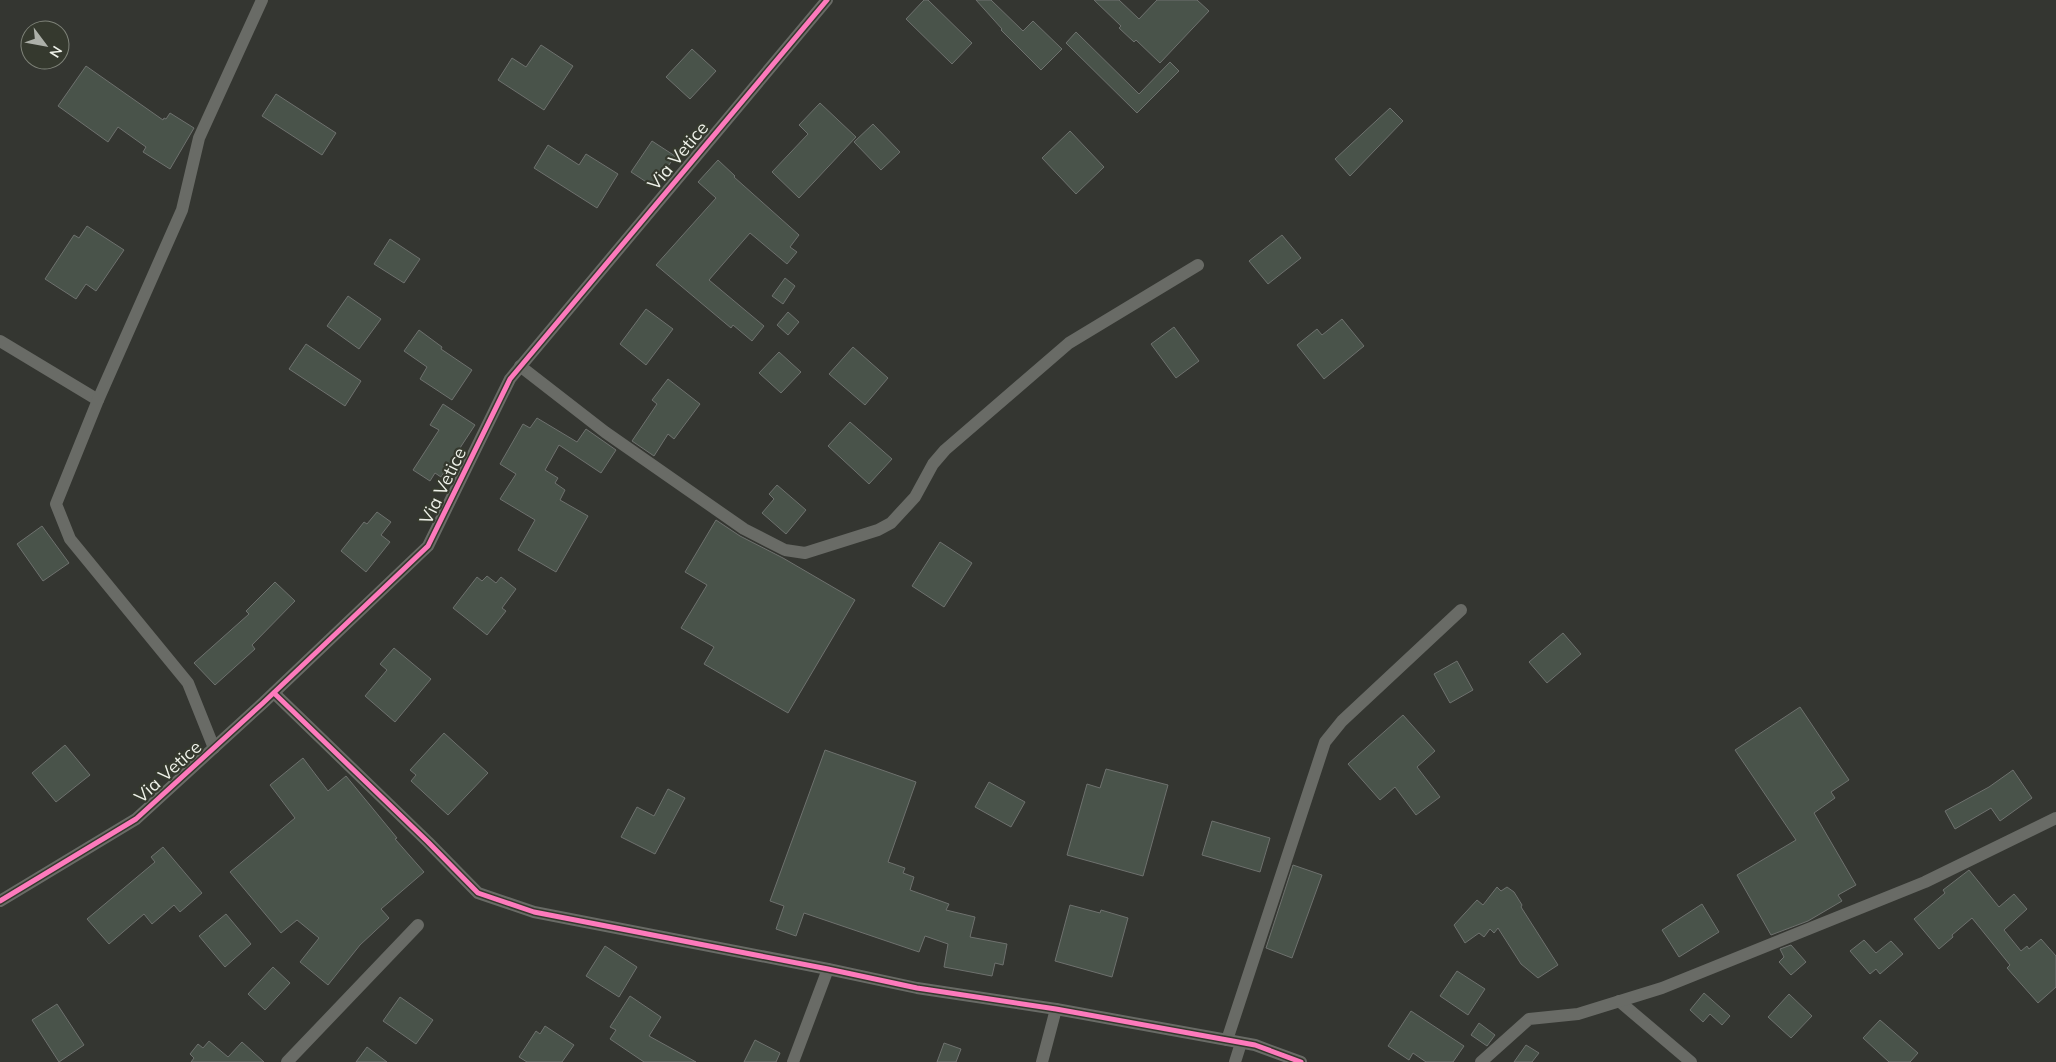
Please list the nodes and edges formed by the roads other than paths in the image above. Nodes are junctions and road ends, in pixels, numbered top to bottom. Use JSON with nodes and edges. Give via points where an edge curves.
{"nodes":[{"id":1,"x":262,"y":0,"type":"edge"},
{"id":2,"x":826,"y":0,"type":"edge"},
{"id":3,"x":1198,"y":265,"type":"dead end"},
{"id":4,"x":0,"y":341,"type":"edge"},
{"id":5,"x":520,"y":366,"type":"junction"},
{"id":6,"x":98,"y":400,"type":"junction"},
{"id":7,"x":1461,"y":610,"type":"dead end"},
{"id":8,"x":274,"y":693,"type":"junction"},
{"id":9,"x":214,"y":748,"type":"junction"},
{"id":10,"x":2056,"y":818,"type":"edge"},
{"id":11,"x":0,"y":901,"type":"edge"},
{"id":12,"x":418,"y":925,"type":"dead end"},
{"id":13,"x":828,"y":969,"type":"junction"},
{"id":14,"x":1619,"y":1001,"type":"junction"},
{"id":15,"x":1056,"y":1009,"type":"junction"},
{"id":16,"x":1227,"y":1040,"type":"junction"},
{"id":17,"x":1241,"y":1043,"type":"junction"},
{"id":18,"x":286,"y":1062,"type":"edge"},
{"id":19,"x":793,"y":1062,"type":"edge"},
{"id":20,"x":1042,"y":1062,"type":"edge"},
{"id":21,"x":1235,"y":1062,"type":"edge"},
{"id":22,"x":1300,"y":1062,"type":"edge"},
{"id":23,"x":1481,"y":1062,"type":"edge"},
{"id":24,"x":1691,"y":1062,"type":"edge"}],
"edges":[{"from":1,"to":6,"type":"street","via":[[199,138],[182,210]]},
{"from":2,"to":5,"type":"street","name":"Via Vetice"},
{"from":3,"to":5,"type":"street","via":[[1070,343],[944,450],[932,464],[915,497],[891,522],[878,530],[805,553],[785,550],[744,529],[605,432]]},
{"from":4,"to":6,"type":"street"},
{"from":5,"to":8,"type":"street","name":"Via Vetice","via":[[510,379],[428,546]]},
{"from":6,"to":9,"type":"street","via":[[56,504],[70,539],[188,683]]},
{"from":7,"to":16,"type":"street","via":[[1342,720],[1325,742]]},
{"from":8,"to":9,"type":"street","name":"Via Vetice"},
{"from":8,"to":13,"type":"street","via":[[478,893],[534,912]]},
{"from":9,"to":11,"type":"street","name":"Via Vetice","via":[[136,819]]},
{"from":10,"to":14,"type":"street","via":[[1925,882],[1662,988]]},
{"from":12,"to":18,"type":"street"},
{"from":13,"to":15,"type":"street","via":[[917,988]]},
{"from":13,"to":19,"type":"street"},
{"from":14,"to":23,"type":"street","via":[[1578,1014],[1529,1019]]},
{"from":14,"to":24,"type":"street"},
{"from":15,"to":16,"type":"street"},
{"from":15,"to":20,"type":"street"},
{"from":16,"to":17,"type":"street"},
{"from":17,"to":21,"type":"street"},
{"from":17,"to":22,"type":"street"}]}
